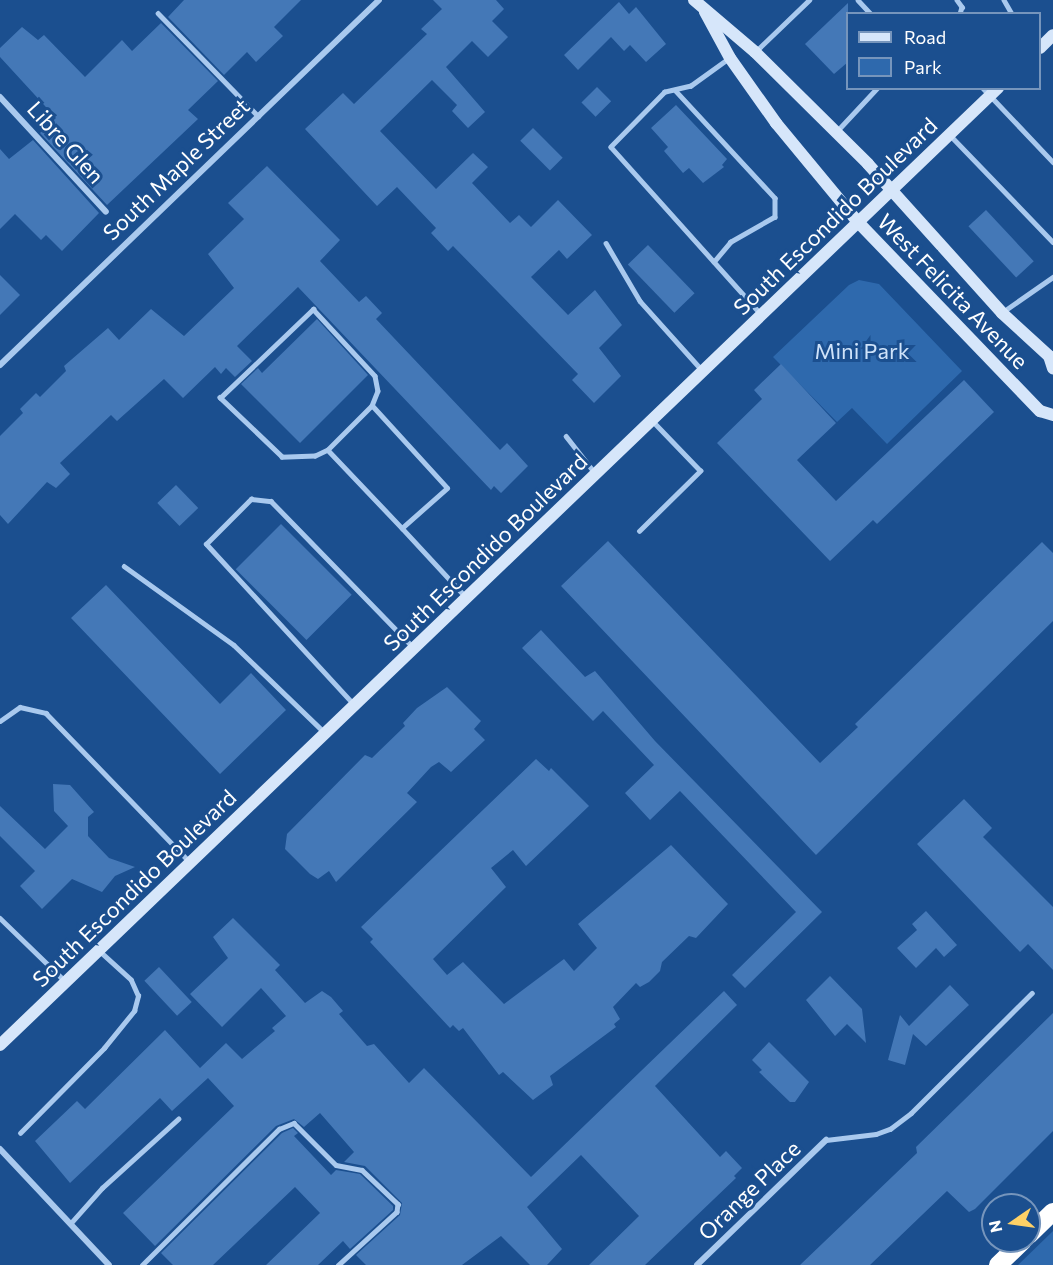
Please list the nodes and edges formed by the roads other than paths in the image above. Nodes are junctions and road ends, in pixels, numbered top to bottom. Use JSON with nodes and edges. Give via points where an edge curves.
{"nodes":[{"id":1,"x":379,"y":0,"type":"edge"},
{"id":2,"x":694,"y":0,"type":"edge"},
{"id":3,"x":809,"y":0,"type":"edge"},
{"id":4,"x":858,"y":0,"type":"edge"},
{"id":5,"x":705,"y":12,"type":"junction"},
{"id":6,"x":869,"y":12,"type":"edge"},
{"id":7,"x":158,"y":13,"type":"dead end"},
{"id":8,"x":1053,"y":35,"type":"edge"},
{"id":9,"x":1041,"y":45,"type":"edge"},
{"id":10,"x":755,"y":52,"type":"junction"},
{"id":11,"x":730,"y":58,"type":"junction"},
{"id":12,"x":675,"y":90,"type":"junction"},
{"id":13,"x":876,"y":90,"type":"edge"},
{"id":14,"x":990,"y":91,"type":"edge"},
{"id":15,"x":0,"y":97,"type":"edge"},
{"id":16,"x":258,"y":116,"type":"junction"},
{"id":17,"x":836,"y":133,"type":"junction"},
{"id":18,"x":949,"y":135,"type":"junction"},
{"id":19,"x":1053,"y":162,"type":"edge"},
{"id":20,"x":890,"y":189,"type":"junction"},
{"id":21,"x":106,"y":212,"type":"dead end"},
{"id":22,"x":857,"y":221,"type":"junction"},
{"id":23,"x":1053,"y":242,"type":"edge"},
{"id":24,"x":606,"y":243,"type":"dead end"},
{"id":25,"x":714,"y":262,"type":"junction"},
{"id":26,"x":1053,"y":277,"type":"edge"},
{"id":27,"x":1002,"y":313,"type":"junction"},
{"id":28,"x":762,"y":315,"type":"junction"},
{"id":29,"x":1052,"y":358,"type":"edge"},
{"id":30,"x":0,"y":365,"type":"edge"},
{"id":31,"x":704,"y":372,"type":"junction"},
{"id":32,"x":372,"y":406,"type":"junction"},
{"id":33,"x":1053,"y":415,"type":"edge"},
{"id":34,"x":652,"y":421,"type":"junction"},
{"id":35,"x":566,"y":436,"type":"dead end"},
{"id":36,"x":328,"y":450,"type":"junction"},
{"id":37,"x":597,"y":475,"type":"junction"},
{"id":38,"x":402,"y":528,"type":"junction"},
{"id":39,"x":639,"y":531,"type":"dead end"},
{"id":40,"x":124,"y":566,"type":"dead end"},
{"id":41,"x":468,"y":598,"type":"junction"},
{"id":42,"x":415,"y":649,"type":"junction"},
{"id":43,"x":355,"y":706,"type":"junction"},
{"id":44,"x":0,"y":721,"type":"edge"},
{"id":45,"x":326,"y":734,"type":"junction"},
{"id":46,"x":190,"y":862,"type":"junction"},
{"id":47,"x":0,"y":918,"type":"edge"},
{"id":48,"x":99,"y":951,"type":"junction"},
{"id":49,"x":66,"y":982,"type":"junction"},
{"id":50,"x":1032,"y":993,"type":"dead end"},
{"id":51,"x":0,"y":1045,"type":"edge"},
{"id":52,"x":178,"y":1119,"type":"dead end"},
{"id":53,"x":20,"y":1133,"type":"dead end"},
{"id":54,"x":826,"y":1140,"type":"joint"},
{"id":55,"x":0,"y":1149,"type":"edge"},
{"id":56,"x":1053,"y":1212,"type":"edge"},
{"id":57,"x":70,"y":1224,"type":"junction"},
{"id":58,"x":1041,"y":1224,"type":"edge"},
{"id":59,"x":1010,"y":1253,"type":"edge"},
{"id":60,"x":109,"y":1265,"type":"edge"},
{"id":61,"x":142,"y":1265,"type":"edge"},
{"id":62,"x":339,"y":1265,"type":"edge"},
{"id":63,"x":697,"y":1265,"type":"edge"},
{"id":64,"x":998,"y":1265,"type":"edge"}],
"edges":[{"from":1,"to":16,"type":"street","name":"South Maple Street"},
{"from":2,"to":5,"type":"main road","name":"West Felicita Avenue"},
{"from":3,"to":10,"type":"lane"},
{"from":4,"to":6,"type":"lane"},
{"from":5,"to":10,"type":"main road","name":"West Felicita Avenue"},
{"from":5,"to":11,"type":"main road","name":"West Felicita Avenue"},
{"from":7,"to":16,"type":"lane"},
{"from":8,"to":9,"type":"main road"},
{"from":10,"to":17,"type":"main road","name":"West Felicita Avenue"},
{"from":11,"to":12,"type":"lane","via":[[691,86]]},
{"from":11,"to":22,"type":"main road","name":"West Felicita Avenue","via":[[776,123]]},
{"from":12,"to":25,"type":"lane","via":[[665,92],[611,147]]},
{"from":12,"to":25,"type":"lane","via":[[775,198],[775,217],[731,242]]},
{"from":13,"to":17,"type":"lane"},
{"from":14,"to":18,"type":"main road","name":"South Escondido Boulevard"},
{"from":14,"to":19,"type":"lane"},
{"from":15,"to":21,"type":"street","name":"Libre Glen"},
{"from":16,"to":30,"type":"street","name":"South Maple Street"},
{"from":17,"to":20,"type":"main road","name":"West Felicita Avenue"},
{"from":18,"to":20,"type":"main road","name":"South Escondido Boulevard"},
{"from":18,"to":23,"type":"lane"},
{"from":20,"to":22,"type":"main road","name":"South Escondido Boulevard"},
{"from":20,"to":27,"type":"main road","name":"West Felicita Avenue"},
{"from":22,"to":28,"type":"main road","name":"South Escondido Boulevard"},
{"from":22,"to":33,"type":"main road","name":"West Felicita Avenue","via":[[1040,411]]},
{"from":24,"to":31,"type":"lane","via":[[640,301]]},
{"from":25,"to":28,"type":"lane"},
{"from":26,"to":27,"type":"lane"},
{"from":27,"to":29,"type":"main road","name":"West Felicita Avenue"},
{"from":28,"to":31,"type":"main road","name":"South Escondido Boulevard"},
{"from":31,"to":34,"type":"main road","name":"South Escondido Boulevard"},
{"from":32,"to":36,"type":"lane"},
{"from":32,"to":36,"type":"lane","via":[[378,391],[375,376],[313,309],[220,398],[282,457],[315,456]]},
{"from":32,"to":38,"type":"lane","via":[[447,488]]},
{"from":34,"to":37,"type":"main road","name":"South Escondido Boulevard"},
{"from":34,"to":39,"type":"lane","via":[[700,471]]},
{"from":35,"to":37,"type":"lane"},
{"from":36,"to":38,"type":"lane"},
{"from":37,"to":41,"type":"main road","name":"South Escondido Boulevard"},
{"from":38,"to":41,"type":"lane"},
{"from":40,"to":45,"type":"lane","via":[[234,645]]},
{"from":41,"to":42,"type":"main road","name":"South Escondido Boulevard"},
{"from":42,"to":43,"type":"main road","name":"South Escondido Boulevard"},
{"from":42,"to":43,"type":"lane","via":[[271,501],[251,499],[206,544]]},
{"from":43,"to":45,"type":"main road","name":"South Escondido Boulevard"},
{"from":44,"to":46,"type":"lane","via":[[20,707],[46,713]]},
{"from":45,"to":46,"type":"main road","name":"South Escondido Boulevard"},
{"from":46,"to":48,"type":"main road","name":"South Escondido Boulevard"},
{"from":47,"to":49,"type":"lane"},
{"from":48,"to":49,"type":"main road","name":"South Escondido Boulevard"},
{"from":48,"to":53,"type":"lane","via":[[132,980],[138,996],[134,1011],[104,1048]]},
{"from":49,"to":51,"type":"main road","name":"South Escondido Boulevard"},
{"from":50,"to":54,"type":"lane","via":[[890,1129]]},
{"from":52,"to":57,"type":"lane","via":[[102,1188]]},
{"from":54,"to":63,"type":"street","name":"Orange Place"},
{"from":55,"to":57,"type":"street"},
{"from":56,"to":58,"type":"highway"},
{"from":57,"to":60,"type":"street"},
{"from":59,"to":64,"type":"highway"},
{"from":61,"to":62,"type":"lane","via":[[279,1129],[294,1123],[336,1165],[362,1170],[398,1204],[397,1212]]}]}
